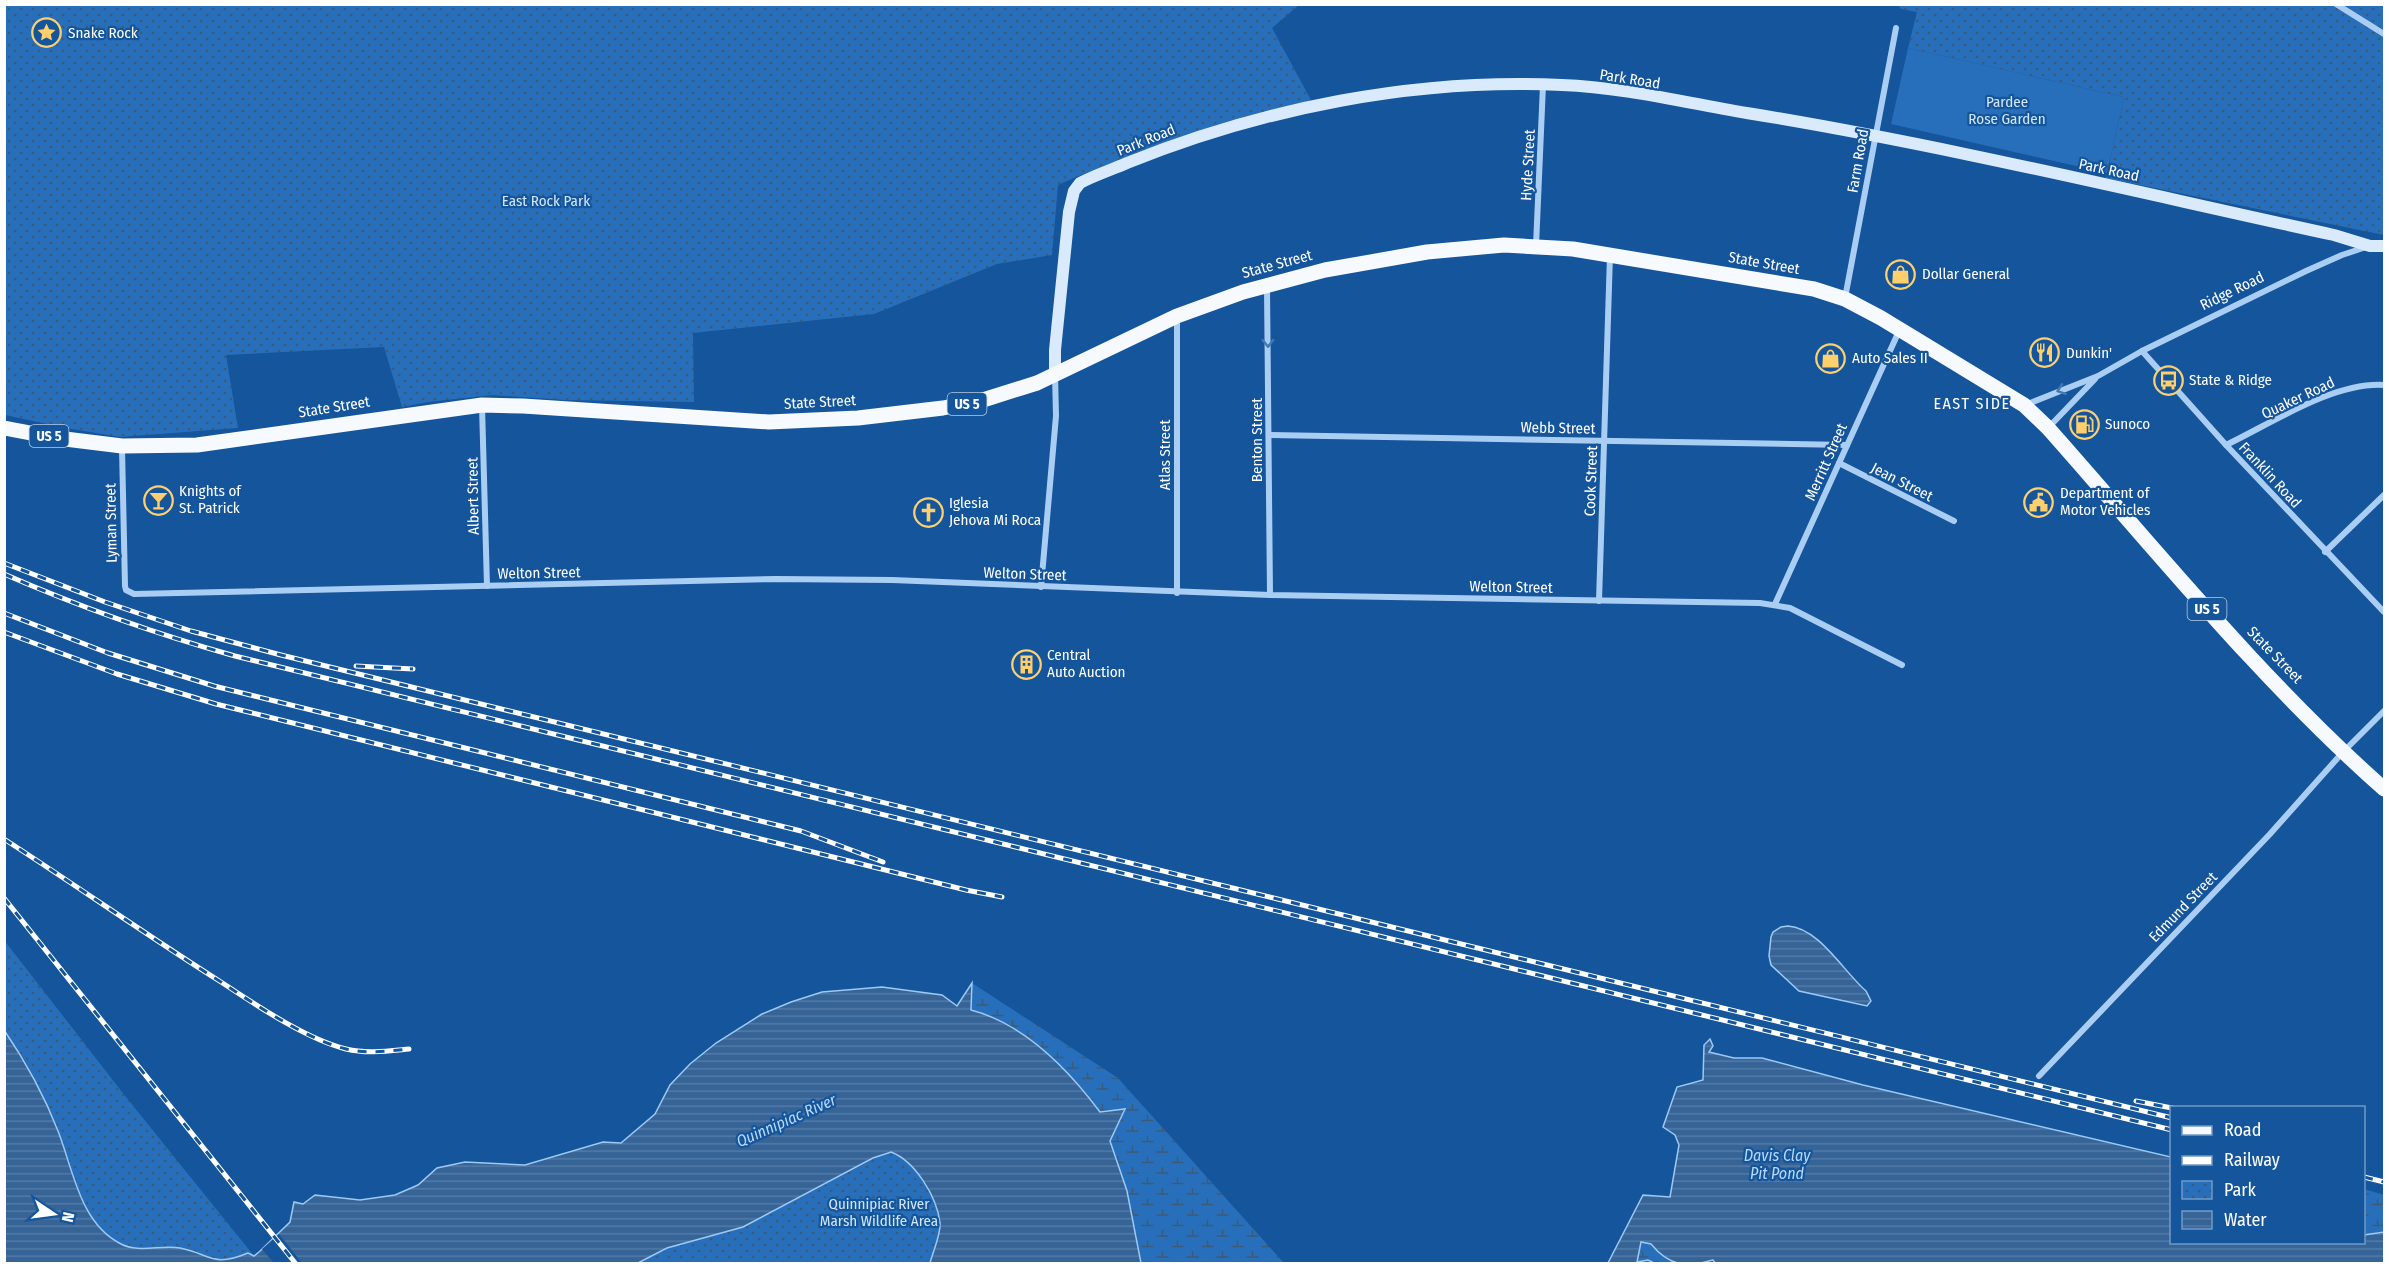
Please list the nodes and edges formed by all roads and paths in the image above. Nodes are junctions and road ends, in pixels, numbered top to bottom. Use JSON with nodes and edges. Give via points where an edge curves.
{"nodes":[{"id":1,"x":2336,"y":4,"type":"edge"},
{"id":2,"x":1896,"y":28,"type":"dead end"},
{"id":3,"x":2385,"y":34,"type":"edge"},
{"id":4,"x":1543,"y":84,"type":"junction"},
{"id":5,"x":1875,"y":134,"type":"junction"},
{"id":6,"x":2370,"y":246,"type":"junction"},
{"id":7,"x":2385,"y":246,"type":"edge"},
{"id":8,"x":1536,"y":247,"type":"junction"},
{"id":9,"x":1610,"y":254,"type":"junction"},
{"id":10,"x":1267,"y":284,"type":"junction"},
{"id":11,"x":1845,"y":299,"type":"junction"},
{"id":12,"x":1177,"y":316,"type":"junction"},
{"id":13,"x":1899,"y":330,"type":"junction"},
{"id":14,"x":2142,"y":351,"type":"junction"},
{"id":15,"x":1055,"y":373,"type":"junction"},
{"id":16,"x":2098,"y":376,"type":"junction"},
{"id":17,"x":2385,"y":385,"type":"edge"},
{"id":18,"x":482,"y":405,"type":"junction"},
{"id":19,"x":2024,"y":405,"type":"junction"},
{"id":20,"x":4,"y":428,"type":"edge"},
{"id":21,"x":2048,"y":428,"type":"junction"},
{"id":22,"x":1269,"y":435,"type":"junction"},
{"id":23,"x":1604,"y":441,"type":"junction"},
{"id":24,"x":1847,"y":445,"type":"junction"},
{"id":25,"x":122,"y":446,"type":"junction"},
{"id":26,"x":2226,"y":446,"type":"junction"},
{"id":27,"x":1839,"y":464,"type":"junction"},
{"id":28,"x":2385,"y":495,"type":"edge"},
{"id":29,"x":1954,"y":521,"type":"dead end"},
{"id":30,"x":2325,"y":552,"type":"junction"},
{"id":31,"x":487,"y":586,"type":"junction"},
{"id":32,"x":1041,"y":587,"type":"junction"},
{"id":33,"x":1177,"y":592,"type":"junction"},
{"id":34,"x":134,"y":594,"type":"joint"},
{"id":35,"x":1270,"y":595,"type":"junction"},
{"id":36,"x":1599,"y":601,"type":"junction"},
{"id":37,"x":1775,"y":604,"type":"junction"},
{"id":38,"x":2385,"y":612,"type":"edge"},
{"id":39,"x":1902,"y":665,"type":"dead end"},
{"id":40,"x":2385,"y":711,"type":"edge"},
{"id":41,"x":2343,"y":752,"type":"junction"},
{"id":42,"x":2385,"y":789,"type":"edge"},
{"id":43,"x":2039,"y":1076,"type":"dead end"}],
"edges":[{"from":1,"to":3,"type":"street"},
{"from":2,"to":5,"type":"street","name":"Farm Road"},
{"from":4,"to":5,"type":"main road","name":"Park Road","via":[[1605,90]]},
{"from":4,"to":8,"type":"street","name":"Hyde Street"},
{"from":4,"to":15,"type":"main road","name":"Park Road","via":[[1412,91],[1288,112],[1193,138],[1080,183],[1072,196],[1068,221]]},
{"from":5,"to":6,"type":"main road","name":"Park Road"},
{"from":5,"to":11,"type":"street","name":"Farm Road"},
{"from":6,"to":7,"type":"main road","name":"Ridge Road"},
{"from":6,"to":14,"type":"street","name":"Ridge Road","via":[[2331,259]]},
{"from":8,"to":9,"type":"main road","name":"State Street","number":"US 5"},
{"from":8,"to":10,"type":"main road","name":"State Street","number":"US 5","via":[[1504,245],[1427,252]]},
{"from":9,"to":11,"type":"main road","name":"State Street","number":"US 5","via":[[1814,289]]},
{"from":9,"to":23,"type":"street","name":"Cook Street"},
{"from":10,"to":12,"type":"main road","name":"State Street","number":"US 5"},
{"from":10,"to":22,"type":"street","name":"Benton Street","one_way":true},
{"from":11,"to":13,"type":"main road","name":"State Street","number":"US 5"},
{"from":12,"to":15,"type":"main road","name":"State Street","number":"US 5"},
{"from":12,"to":33,"type":"street","name":"Atlas Street"},
{"from":13,"to":19,"type":"main road","name":"State Street","number":"US 5"},
{"from":13,"to":24,"type":"street","name":"Merritt Street"},
{"from":14,"to":16,"type":"street","name":"Ridge Road"},
{"from":14,"to":26,"type":"street","name":"Franklin Road"},
{"from":15,"to":18,"type":"main road","name":"State Street","number":"US 5","via":[[1021,389],[962,405],[820,421],[735,421]]},
{"from":15,"to":32,"type":"street","via":[[1056,416]]},
{"from":16,"to":19,"type":"street","name":"Ridge Road","one_way":true},
{"from":16,"to":21,"type":"street","name":"Ridge Road"},
{"from":17,"to":26,"type":"street","name":"Quaker Road","via":[[2367,384],[2334,392]]},
{"from":18,"to":25,"type":"main road","name":"State Street","number":"US 5","via":[[196,445]]},
{"from":18,"to":31,"type":"street","name":"Albert Street"},
{"from":19,"to":21,"type":"main road","name":"State Street","number":"US 5"},
{"from":20,"to":25,"type":"main road","name":"State Street","number":"US 5"},
{"from":21,"to":41,"type":"main road","name":"State Street","number":"US 5","via":[[2215,618]]},
{"from":22,"to":23,"type":"street","name":"Webb Street"},
{"from":22,"to":35,"type":"street","name":"Benton Street"},
{"from":23,"to":24,"type":"street","name":"Webb Street"},
{"from":23,"to":36,"type":"street","name":"Cook Street"},
{"from":24,"to":27,"type":"street","name":"Merritt Street"},
{"from":25,"to":34,"type":"street","name":"Lyman Street","via":[[124,586]]},
{"from":26,"to":30,"type":"street","name":"Franklin Road"},
{"from":27,"to":29,"type":"street","name":"Jean Street"},
{"from":27,"to":37,"type":"street","name":"Merritt Street"},
{"from":28,"to":30,"type":"street"},
{"from":30,"to":38,"type":"street","name":"Franklin Road"},
{"from":31,"to":32,"type":"street","name":"Welton Street","via":[[776,579]]},
{"from":31,"to":34,"type":"street","name":"Welton Street"},
{"from":32,"to":33,"type":"street","name":"Welton Street"},
{"from":33,"to":35,"type":"street","name":"Welton Street"},
{"from":35,"to":36,"type":"street","name":"Welton Street"},
{"from":36,"to":37,"type":"street","name":"Welton Street"},
{"from":37,"to":39,"type":"street","name":"Welton Street"},
{"from":40,"to":41,"type":"street","name":"Edmund Street"},
{"from":41,"to":42,"type":"main road","name":"State Street","number":"US 5"},
{"from":41,"to":43,"type":"street","name":"Edmund Street"}]}
